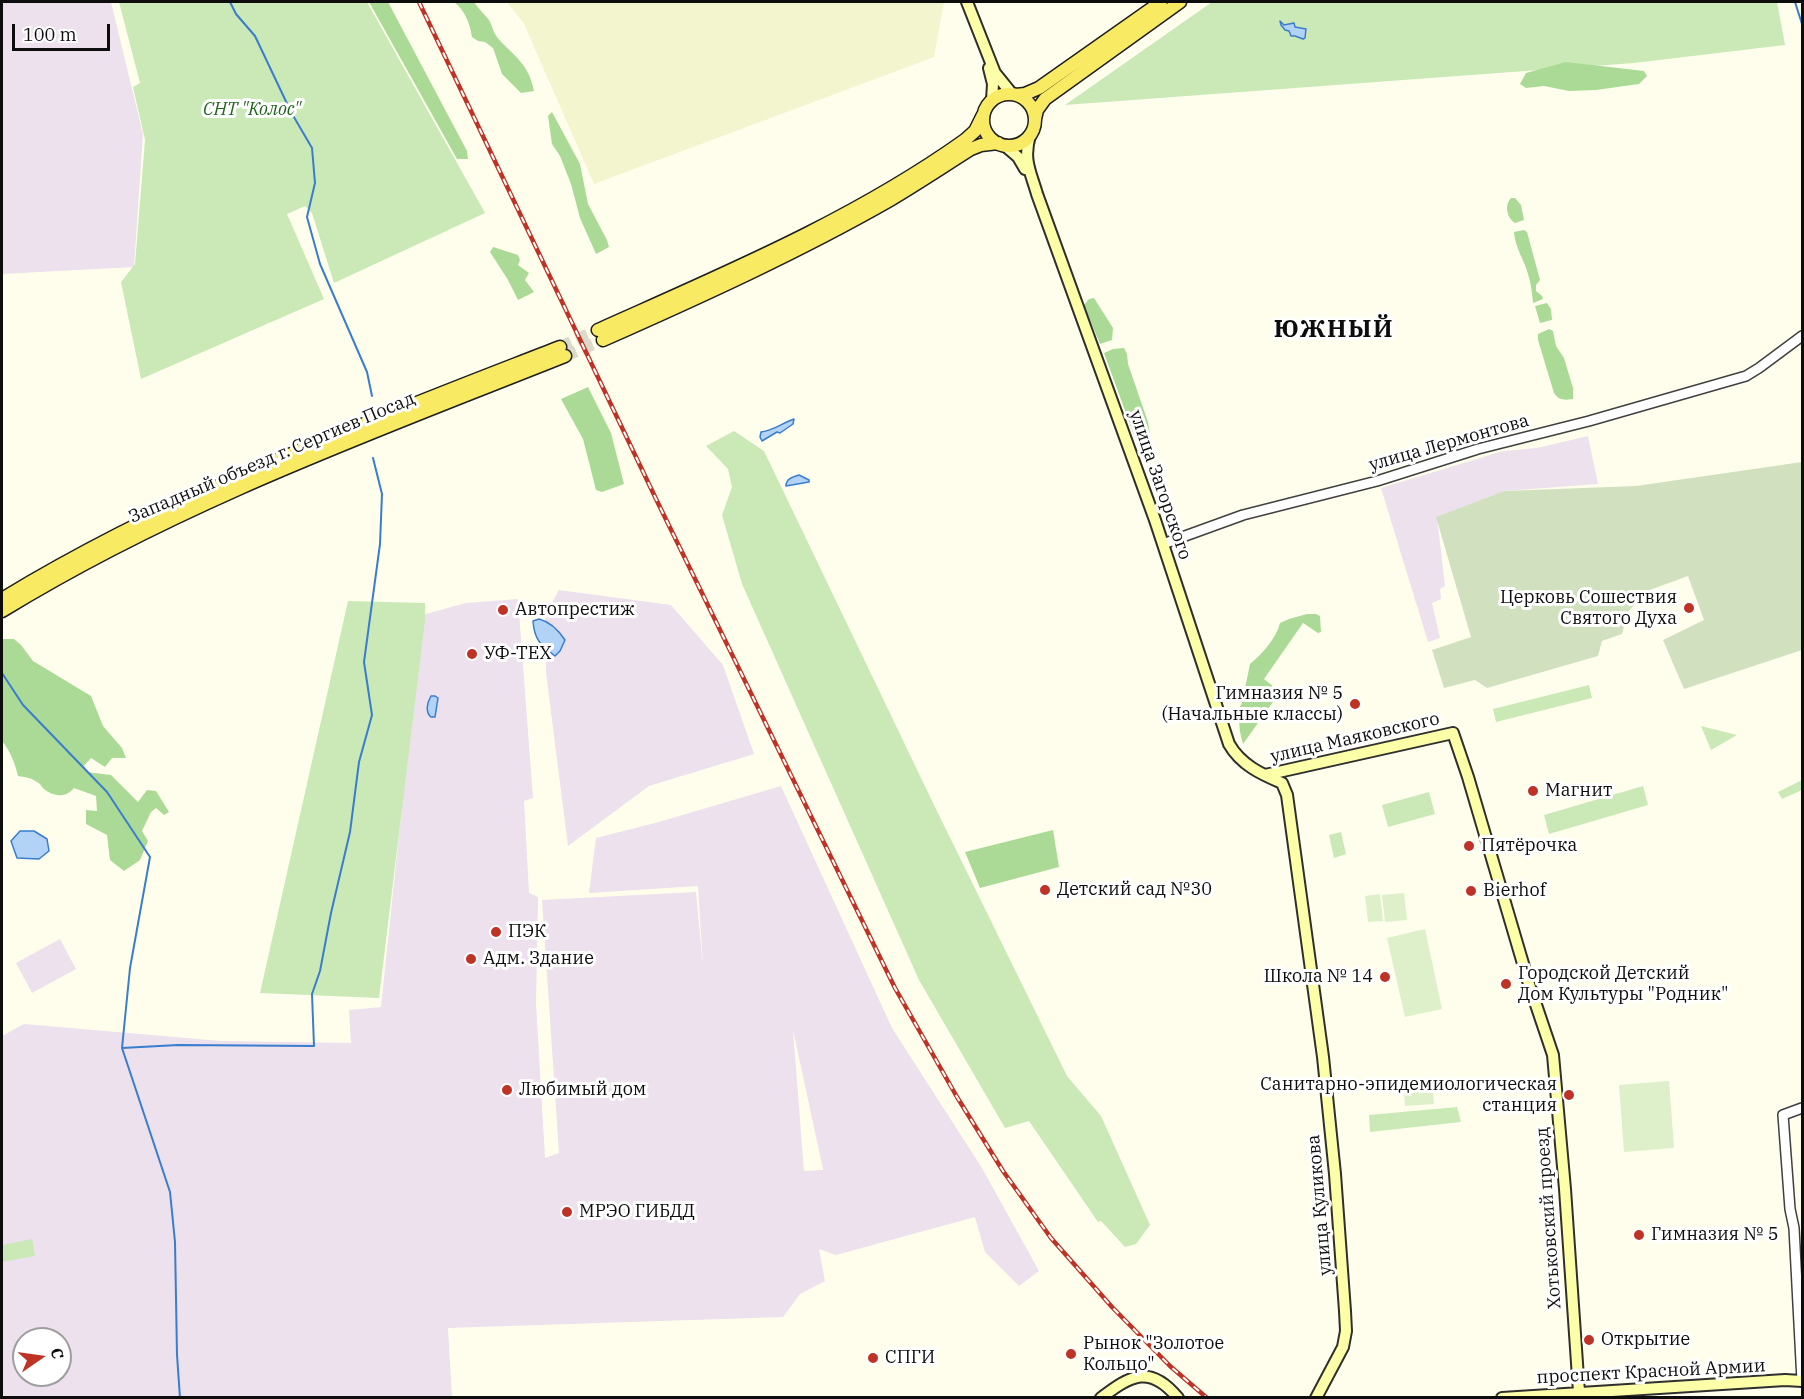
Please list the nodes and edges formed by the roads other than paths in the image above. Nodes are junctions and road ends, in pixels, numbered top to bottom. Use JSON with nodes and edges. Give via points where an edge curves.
{"nodes":[{"id":1,"x":967,"y":2,"type":"edge"},
{"id":2,"x":1161,"y":2,"type":"edge"},
{"id":3,"x":1180,"y":2,"type":"edge"},
{"id":4,"x":976,"y":25,"type":"junction"},
{"id":5,"x":1014,"y":94,"type":"junction"},
{"id":6,"x":992,"y":100,"type":"junction"},
{"id":7,"x":983,"y":115,"type":"junction"},
{"id":8,"x":1035,"y":119,"type":"junction"},
{"id":9,"x":1030,"y":135,"type":"junction"},
{"id":10,"x":1001,"y":144,"type":"junction"},
{"id":11,"x":1037,"y":194,"type":"junction"},
{"id":12,"x":1803,"y":336,"type":"edge"},
{"id":13,"x":1163,"y":544,"type":"junction"},
{"id":14,"x":2,"y":599,"type":"edge"},
{"id":15,"x":2,"y":611,"type":"edge"},
{"id":16,"x":1453,"y":733,"type":"joint"},
{"id":17,"x":1264,"y":775,"type":"junction"},
{"id":18,"x":1803,"y":1108,"type":"edge"},
{"id":19,"x":1802,"y":1381,"type":"edge"},
{"id":20,"x":1803,"y":1388,"type":"edge"},
{"id":21,"x":1579,"y":1392,"type":"junction"},
{"id":22,"x":1318,"y":1394,"type":"edge"},
{"id":23,"x":1101,"y":1398,"type":"edge"},
{"id":24,"x":1178,"y":1398,"type":"edge"},
{"id":25,"x":1502,"y":1398,"type":"edge"},
{"id":26,"x":1623,"y":1398,"type":"edge"}],
"edges":[{"from":1,"to":4,"type":"main road"},
{"from":2,"to":5,"type":"main road","via":[[1039,88]]},
{"from":3,"to":8,"type":"main road","via":[[1045,99]]},
{"from":4,"to":5,"type":"main road","via":[[995,73]]},
{"from":4,"to":6,"type":"main road","via":[[991,75]]},
{"from":5,"to":6,"type":"main road"},
{"from":5,"to":8,"type":"main road","via":[[1031,106]]},
{"from":6,"to":7,"type":"main road"},
{"from":7,"to":10,"type":"main road","via":[[986,132]]},
{"from":7,"to":10,"type":"main road","via":[[965,140],[884,192],[772,252],[600,335],[720,288],[890,200],[971,149]]},
{"from":8,"to":9,"type":"main road"},
{"from":9,"to":10,"type":"main road","via":[[1016,145]]},
{"from":9,"to":11,"type":"main road","via":[[1026,159]]},
{"from":10,"to":11,"type":"main road","via":[[1018,157]]},
{"from":11,"to":13,"type":"main road","name":"улица Загорского"},
{"from":12,"to":13,"type":"street","name":"улица Лермонтова","via":[[1746,376],[1243,515]]},
{"from":13,"to":17,"type":"main road","name":"улица Загорского","via":[[1229,744],[1236,756]]},
{"from":14,"to":15,"type":"main road","name":"Западный объезд г. Сергиев Посад","via":[[200,494],[328,439],[562,351],[206,503],[146,531]]},
{"from":16,"to":17,"type":"main road","name":"улица Маяковского"},
{"from":16,"to":21,"type":"main road","name":"Хотьковский проезд","via":[[1553,1055]]},
{"from":17,"to":22,"type":"main road","name":"улица Куликова","via":[[1282,783],[1287,795],[1316,998],[1334,1165],[1346,1331],[1343,1347]]},
{"from":18,"to":19,"type":"street","via":[[1783,1115]]},
{"from":19,"to":20,"type":"main road"},
{"from":19,"to":21,"type":"main road","name":"проспект Красной Армии"},
{"from":19,"to":26,"type":"main road","name":"проспект Красной Армии"},
{"from":21,"to":25,"type":"main road","name":"проспект Красной Армии"},
{"from":23,"to":24,"type":"main road","via":[[1127,1379],[1140,1376],[1161,1381]]}]}
